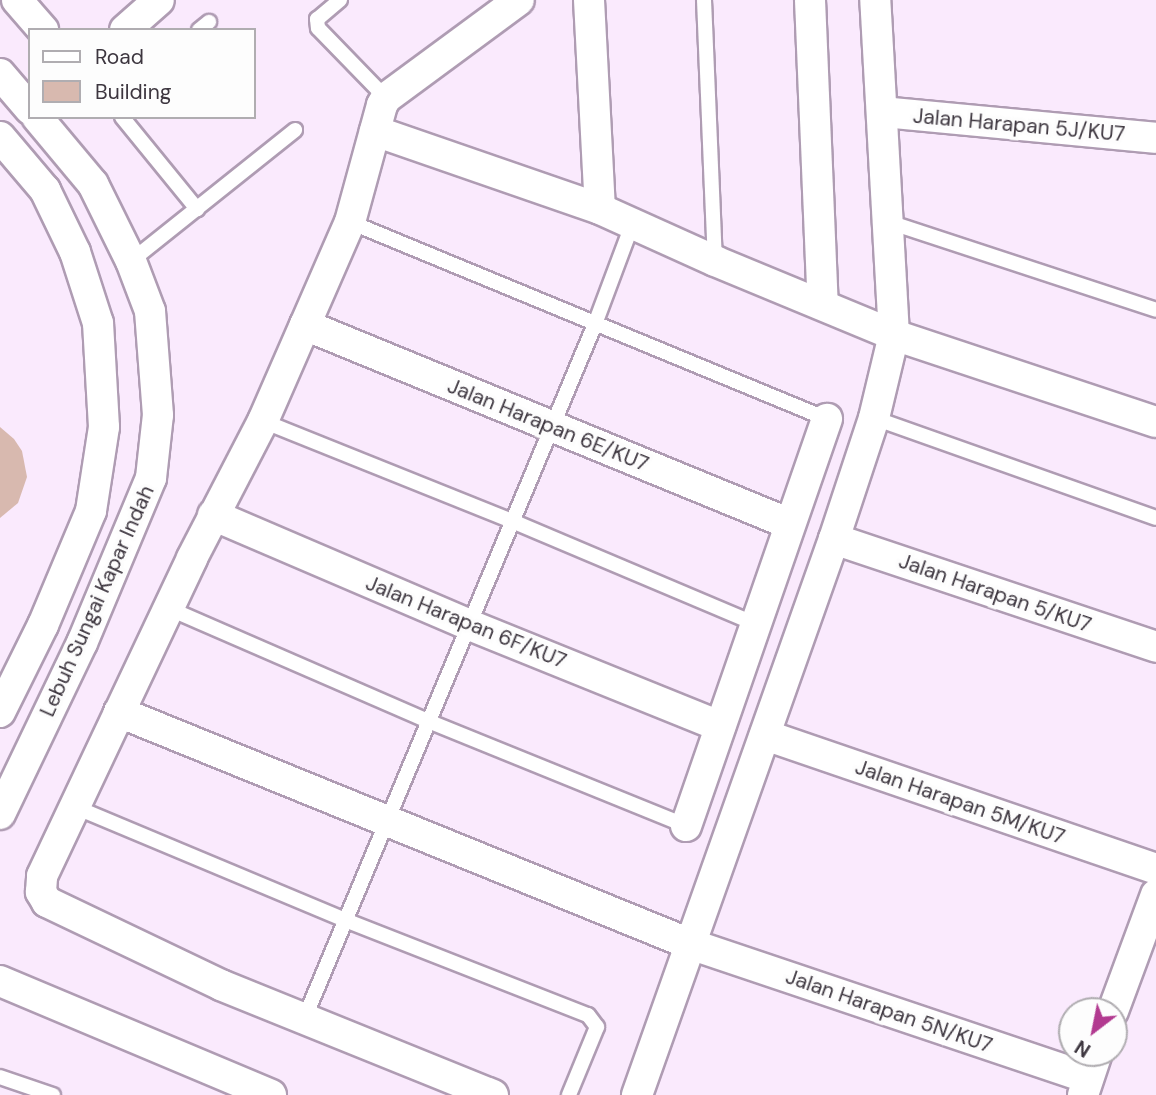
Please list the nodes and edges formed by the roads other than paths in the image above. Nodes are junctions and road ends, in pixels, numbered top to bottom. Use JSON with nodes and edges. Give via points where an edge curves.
{"nodes":[{"id":1,"x":18,"y":0,"type":"edge"},
{"id":2,"x":340,"y":0,"type":"edge"},
{"id":3,"x":519,"y":0,"type":"edge"},
{"id":4,"x":589,"y":0,"type":"edge"},
{"id":5,"x":704,"y":0,"type":"edge"},
{"id":6,"x":810,"y":0,"type":"edge"},
{"id":7,"x":874,"y":0,"type":"edge"},
{"id":8,"x":156,"y":1,"type":"edge"},
{"id":9,"x":41,"y":28,"type":"edge"},
{"id":10,"x":127,"y":28,"type":"edge"},
{"id":11,"x":0,"y":74,"type":"edge"},
{"id":12,"x":386,"y":98,"type":"junction"},
{"id":13,"x":28,"y":107,"type":"edge"},
{"id":14,"x":883,"y":112,"type":"junction"},
{"id":15,"x":39,"y":119,"type":"edge"},
{"id":16,"x":124,"y":119,"type":"edge"},
{"id":17,"x":295,"y":130,"type":"dead end"},
{"id":18,"x":375,"y":131,"type":"junction"},
{"id":19,"x":0,"y":137,"type":"edge"},
{"id":20,"x":1156,"y":138,"type":"edge"},
{"id":21,"x":197,"y":209,"type":"junction"},
{"id":22,"x":600,"y":209,"type":"junction"},
{"id":23,"x":886,"y":221,"type":"junction"},
{"id":24,"x":350,"y":222,"type":"junction"},
{"id":25,"x":632,"y":225,"type":"junction"},
{"id":26,"x":131,"y":261,"type":"junction"},
{"id":27,"x":715,"y":261,"type":"junction"},
{"id":28,"x":823,"y":304,"type":"junction"},
{"id":29,"x":1156,"y":310,"type":"edge"},
{"id":30,"x":596,"y":324,"type":"junction"},
{"id":31,"x":306,"y":325,"type":"junction"},
{"id":32,"x":894,"y":335,"type":"junction"},
{"id":33,"x":874,"y":418,"type":"junction"},
{"id":34,"x":827,"y":419,"type":"joint"},
{"id":35,"x":262,"y":421,"type":"junction"},
{"id":36,"x":1156,"y":422,"type":"edge"},
{"id":37,"x":551,"y":426,"type":"junction"},
{"id":38,"x":213,"y":515,"type":"junction"},
{"id":39,"x":1156,"y":518,"type":"edge"},
{"id":40,"x":512,"y":521,"type":"junction"},
{"id":41,"x":790,"y":524,"type":"junction"},
{"id":42,"x":834,"y":539,"type":"junction"},
{"id":43,"x":168,"y":608,"type":"junction"},
{"id":44,"x":467,"y":624,"type":"junction"},
{"id":45,"x":756,"y":624,"type":"junction"},
{"id":46,"x":1156,"y":647,"type":"edge"},
{"id":47,"x":0,"y":712,"type":"edge"},
{"id":48,"x":120,"y":712,"type":"junction"},
{"id":49,"x":428,"y":721,"type":"junction"},
{"id":50,"x":720,"y":726,"type":"junction"},
{"id":51,"x":765,"y":735,"type":"junction"},
{"id":52,"x":75,"y":807,"type":"junction"},
{"id":53,"x":0,"y":814,"type":"edge"},
{"id":54,"x":388,"y":821,"type":"junction"},
{"id":55,"x":686,"y":826,"type":"joint"},
{"id":56,"x":1156,"y":869,"type":"edge"},
{"id":57,"x":1156,"y":895,"type":"edge"},
{"id":58,"x":345,"y":920,"type":"junction"},
{"id":59,"x":690,"y":944,"type":"junction"},
{"id":60,"x":0,"y":981,"type":"edge"},
{"id":61,"x":1118,"y":997,"type":"edge"},
{"id":62,"x":305,"y":1017,"type":"junction"},
{"id":63,"x":1089,"y":1075,"type":"edge"},
{"id":64,"x":0,"y":1077,"type":"edge"},
{"id":65,"x":53,"y":1095,"type":"edge"},
{"id":66,"x":271,"y":1095,"type":"edge"},
{"id":67,"x":494,"y":1095,"type":"edge"},
{"id":68,"x":569,"y":1095,"type":"edge"},
{"id":69,"x":638,"y":1095,"type":"edge"}],
"edges":[{"from":1,"to":9,"type":"street"},
{"from":2,"to":12,"type":"lane","via":[[317,19],[318,29]]},
{"from":3,"to":12,"type":"street"},
{"from":4,"to":22,"type":"street"},
{"from":5,"to":27,"type":"lane"},
{"from":6,"to":28,"type":"street"},
{"from":7,"to":14,"type":"street"},
{"from":8,"to":10,"type":"street"},
{"from":11,"to":13,"type":"street"},
{"from":12,"to":18,"type":"street"},
{"from":14,"to":20,"type":"street","name":"Jalan Harapan 5J/KU7"},
{"from":14,"to":23,"type":"street"},
{"from":15,"to":26,"type":"street","name":"Lebuh Sungai Kapar Indah","via":[[93,184]]},
{"from":16,"to":21,"type":"lane"},
{"from":17,"to":21,"type":"lane"},
{"from":18,"to":22,"type":"street"},
{"from":18,"to":24,"type":"street"},
{"from":19,"to":47,"type":"street","name":"Lebuh Sungai Kapar Indah","via":[[45,190],[75,252],[98,323],[104,427],[91,511]]},
{"from":21,"to":26,"type":"lane"},
{"from":22,"to":25,"type":"street"},
{"from":23,"to":29,"type":"lane"},
{"from":23,"to":32,"type":"street"},
{"from":24,"to":30,"type":"lane"},
{"from":24,"to":31,"type":"street"},
{"from":25,"to":27,"type":"street"},
{"from":25,"to":30,"type":"lane"},
{"from":26,"to":53,"type":"street","name":"Lebuh Sungai Kapar Indah","via":[[150,311],[158,415],[151,478],[82,643]]},
{"from":27,"to":28,"type":"street"},
{"from":28,"to":32,"type":"street"},
{"from":30,"to":34,"type":"lane"},
{"from":30,"to":37,"type":"lane"},
{"from":31,"to":35,"type":"street"},
{"from":31,"to":37,"type":"street","name":"Jalan Harapan 6E/KU7"},
{"from":32,"to":33,"type":"street"},
{"from":32,"to":36,"type":"street"},
{"from":33,"to":39,"type":"lane"},
{"from":33,"to":42,"type":"street"},
{"from":34,"to":41,"type":"street"},
{"from":35,"to":38,"type":"street"},
{"from":35,"to":40,"type":"lane"},
{"from":37,"to":40,"type":"lane"},
{"from":37,"to":41,"type":"street","name":"Jalan Harapan 6E/KU7"},
{"from":38,"to":43,"type":"street"},
{"from":38,"to":44,"type":"street","name":"Jalan Harapan 6F/KU7"},
{"from":40,"to":44,"type":"lane"},
{"from":40,"to":45,"type":"lane"},
{"from":41,"to":45,"type":"street"},
{"from":42,"to":46,"type":"street","name":"Jalan Harapan 5/KU7"},
{"from":42,"to":51,"type":"street"},
{"from":43,"to":48,"type":"street"},
{"from":43,"to":49,"type":"lane"},
{"from":44,"to":49,"type":"lane"},
{"from":44,"to":50,"type":"street","name":"Jalan Harapan 6F/KU7"},
{"from":45,"to":50,"type":"street"},
{"from":48,"to":52,"type":"street"},
{"from":48,"to":54,"type":"street","name":"Jalan Harapan 5N/KU7"},
{"from":49,"to":54,"type":"lane"},
{"from":49,"to":55,"type":"lane"},
{"from":50,"to":55,"type":"street"},
{"from":51,"to":56,"type":"street","name":"Jalan Harapan 5M/KU7"},
{"from":51,"to":59,"type":"street"},
{"from":52,"to":58,"type":"lane"},
{"from":52,"to":62,"type":"street","via":[[42,876],[41,892],[47,902],[221,985]]},
{"from":54,"to":58,"type":"lane"},
{"from":54,"to":59,"type":"street","name":"Jalan Harapan 5N/KU7"},
{"from":57,"to":61,"type":"street"},
{"from":58,"to":62,"type":"lane"},
{"from":58,"to":68,"type":"lane","via":[[588,1015],[597,1027]]},
{"from":59,"to":63,"type":"street","name":"Jalan Harapan 5N/KU7"},
{"from":59,"to":69,"type":"street"},
{"from":60,"to":66,"type":"street"},
{"from":62,"to":67,"type":"street"},
{"from":64,"to":65,"type":"lane"}]}
